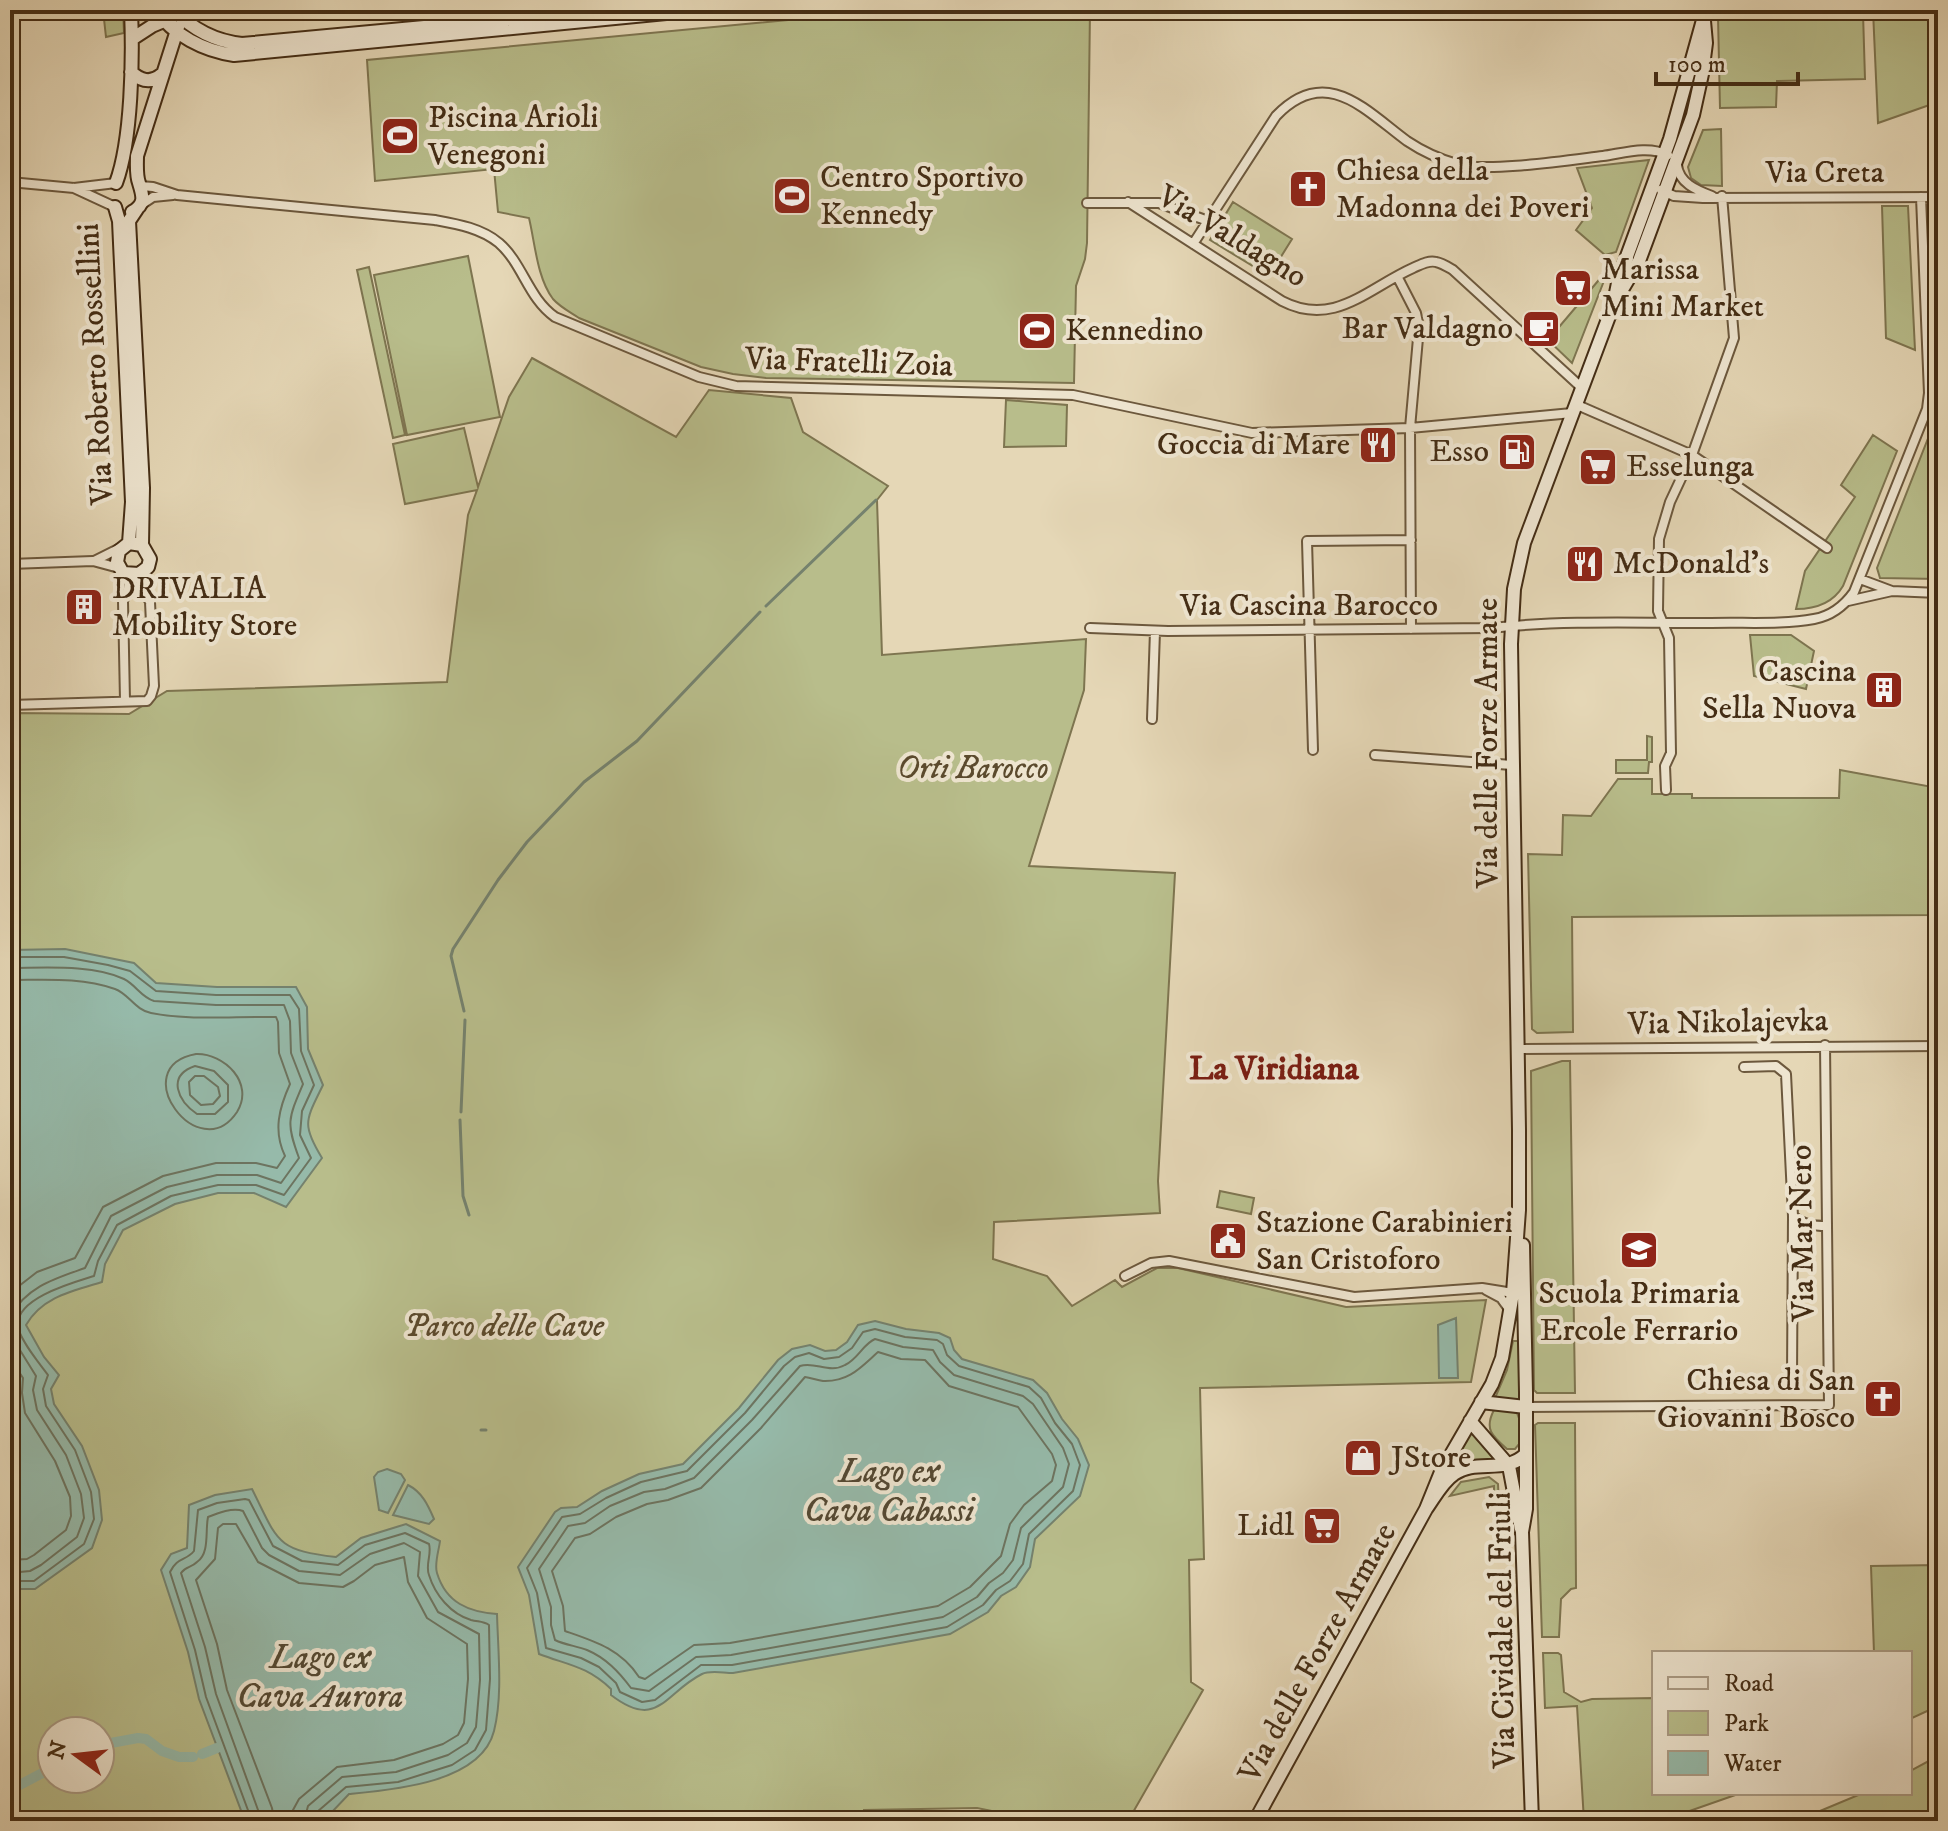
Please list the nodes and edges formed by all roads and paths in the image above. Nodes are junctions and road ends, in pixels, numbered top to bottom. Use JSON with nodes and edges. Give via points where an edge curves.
{"nodes":[{"id":1,"x":131,"y":10,"type":"edge"},
{"id":2,"x":606,"y":10,"type":"edge"},
{"id":3,"x":697,"y":10,"type":"edge"},
{"id":4,"x":177,"y":13,"type":"edge"},
{"id":5,"x":160,"y":15,"type":"edge"},
{"id":6,"x":1703,"y":15,"type":"edge"},
{"id":7,"x":177,"y":31,"type":"junction"},
{"id":8,"x":132,"y":39,"type":"junction"},
{"id":9,"x":131,"y":72,"type":"junction"},
{"id":10,"x":161,"y":75,"type":"junction"},
{"id":11,"x":1665,"y":153,"type":"junction"},
{"id":12,"x":1677,"y":162,"type":"junction"},
{"id":13,"x":10,"y":182,"type":"edge"},
{"id":14,"x":115,"y":184,"type":"junction"},
{"id":15,"x":139,"y":186,"type":"junction"},
{"id":16,"x":74,"y":188,"type":"junction"},
{"id":17,"x":1660,"y":188,"type":"junction"},
{"id":18,"x":177,"y":195,"type":"junction"},
{"id":19,"x":1717,"y":196,"type":"junction"},
{"id":20,"x":1921,"y":197,"type":"junction"},
{"id":21,"x":1938,"y":197,"type":"edge"},
{"id":22,"x":1128,"y":202,"type":"junction"},
{"id":23,"x":1087,"y":203,"type":"dead end"},
{"id":24,"x":1159,"y":203,"type":"junction"},
{"id":25,"x":114,"y":206,"type":"junction"},
{"id":26,"x":138,"y":208,"type":"junction"},
{"id":27,"x":1152,"y":217,"type":"junction"},
{"id":28,"x":1208,"y":221,"type":"junction"},
{"id":29,"x":1193,"y":244,"type":"junction"},
{"id":30,"x":1397,"y":276,"type":"junction"},
{"id":31,"x":1582,"y":388,"type":"junction"},
{"id":32,"x":1574,"y":408,"type":"junction"},
{"id":33,"x":1410,"y":428,"type":"junction"},
{"id":34,"x":1692,"y":455,"type":"junction"},
{"id":35,"x":1411,"y":540,"type":"junction"},
{"id":36,"x":131,"y":545,"type":"junction"},
{"id":37,"x":1827,"y":548,"type":"dead end"},
{"id":38,"x":93,"y":561,"type":"junction"},
{"id":39,"x":10,"y":564,"type":"edge"},
{"id":40,"x":130,"y":572,"type":"junction"},
{"id":41,"x":1860,"y":579,"type":"junction"},
{"id":42,"x":1892,"y":591,"type":"junction"},
{"id":43,"x":1938,"y":593,"type":"edge"},
{"id":44,"x":1848,"y":601,"type":"junction"},
{"id":45,"x":1662,"y":623,"type":"junction"},
{"id":46,"x":1511,"y":626,"type":"junction"},
{"id":47,"x":1090,"y":628,"type":"dead end"},
{"id":48,"x":1309,"y":629,"type":"junction"},
{"id":49,"x":1411,"y":629,"type":"junction"},
{"id":50,"x":1155,"y":631,"type":"junction"},
{"id":51,"x":125,"y":701,"type":"junction"},
{"id":52,"x":10,"y":705,"type":"edge"},
{"id":53,"x":1152,"y":719,"type":"dead end"},
{"id":54,"x":1313,"y":750,"type":"dead end"},
{"id":55,"x":1375,"y":755,"type":"dead end"},
{"id":56,"x":1512,"y":765,"type":"junction"},
{"id":57,"x":1666,"y":790,"type":"dead end"},
{"id":58,"x":1825,"y":1045,"type":"junction"},
{"id":59,"x":1938,"y":1046,"type":"edge"},
{"id":60,"x":1518,"y":1049,"type":"junction"},
{"id":61,"x":1744,"y":1067,"type":"dead end"},
{"id":62,"x":1519,"y":1210,"type":"junction"},
{"id":63,"x":1793,"y":1216,"type":"junction"},
{"id":64,"x":1827,"y":1226,"type":"junction"},
{"id":65,"x":1125,"y":1276,"type":"dead end"},
{"id":66,"x":1482,"y":1288,"type":"junction"},
{"id":67,"x":1513,"y":1293,"type":"junction"},
{"id":68,"x":1511,"y":1313,"type":"junction"},
{"id":69,"x":1526,"y":1334,"type":"junction"},
{"id":70,"x":1792,"y":1378,"type":"dead end"},
{"id":71,"x":1481,"y":1402,"type":"junction"},
{"id":72,"x":1526,"y":1407,"type":"junction"},
{"id":73,"x":1470,"y":1421,"type":"junction"},
{"id":74,"x":1526,"y":1454,"type":"junction"},
{"id":75,"x":1509,"y":1466,"type":"junction"},
{"id":76,"x":1426,"y":1509,"type":"junction"},
{"id":77,"x":1522,"y":1532,"type":"junction"},
{"id":78,"x":1255,"y":1821,"type":"edge"},
{"id":79,"x":1534,"y":1821,"type":"edge"}],
"edges":[{"from":1,"to":8,"type":"street","name":"Via Roberto Rossellini"},
{"from":2,"to":4,"type":"street","via":[[242,44],[206,35]]},
{"from":3,"to":7,"type":"street","via":[[234,55],[208,49]]},
{"from":4,"to":5,"type":"street"},
{"from":4,"to":7,"type":"street","name":"Via Roberto Rossellini"},
{"from":5,"to":7,"type":"street"},
{"from":5,"to":8,"type":"street"},
{"from":6,"to":11,"type":"street","name":"Via delle Forze Armate"},
{"from":6,"to":12,"type":"street","name":"Via delle Forze Armate","via":[[1702,74]]},
{"from":7,"to":10,"type":"street","name":"Via Roberto Rossellini"},
{"from":8,"to":9,"type":"street","name":"Via Roberto Rossellini"},
{"from":9,"to":10,"type":"street","via":[[151,81]]},
{"from":9,"to":14,"type":"street","name":"Via Roberto Rossellini","via":[[123,165]]},
{"from":10,"to":15,"type":"street","name":"Via Roberto Rossellini","via":[[137,156]]},
{"from":11,"to":12,"type":"street"},
{"from":11,"to":17,"type":"street","name":"Via delle Forze Armate"},
{"from":11,"to":28,"type":"street","via":[[1652,149],[1471,167],[1428,153],[1350,97],[1316,93],[1292,102],[1276,116]]},
{"from":12,"to":17,"type":"street","name":"Via delle Forze Armate"},
{"from":12,"to":19,"type":"street","via":[[1682,180]]},
{"from":13,"to":16,"type":"street","name":"Via Fratelli Zoia"},
{"from":14,"to":15,"type":"street","name":"Via Fratelli Zoia","via":[[129,180]]},
{"from":14,"to":16,"type":"street","name":"Via Fratelli Zoia"},
{"from":14,"to":25,"type":"street","name":"Via Roberto Rossellini","via":[[110,196]]},
{"from":15,"to":18,"type":"street","name":"Via Fratelli Zoia"},
{"from":15,"to":26,"type":"street","name":"Via Roberto Rossellini","via":[[143,196]]},
{"from":16,"to":25,"type":"street","name":"Via Fratelli Zoia"},
{"from":17,"to":19,"type":"street","name":"Via Creta","via":[[1674,196]]},
{"from":17,"to":31,"type":"street","name":"Via delle Forze Armate","via":[[1634,257],[1619,278]]},
{"from":18,"to":26,"type":"street","name":"Via Fratelli Zoia","via":[[153,197]]},
{"from":18,"to":33,"type":"street","name":"Via Fratelli Zoia","via":[[471,228],[498,242],[530,292],[555,317],[699,377],[736,386],[1073,395],[1252,433]]},
{"from":19,"to":20,"type":"street","name":"Via Creta"},
{"from":19,"to":34,"type":"street","via":[[1734,338]]},
{"from":20,"to":21,"type":"street","name":"Via Creta"},
{"from":20,"to":41,"type":"street","via":[[1927,409]]},
{"from":22,"to":23,"type":"street","name":"Via Valdagno"},
{"from":22,"to":24,"type":"street"},
{"from":22,"to":27,"type":"street","name":"Via Valdagno"},
{"from":24,"to":27,"type":"street"},
{"from":24,"to":28,"type":"street"},
{"from":25,"to":26,"type":"street","name":"Via Fratelli Zoia","via":[[126,212]]},
{"from":25,"to":36,"type":"street","name":"Via Roberto Rossellini","via":[[119,221]]},
{"from":26,"to":36,"type":"street","name":"Via Roberto Rossellini","via":[[129,221],[143,488]]},
{"from":27,"to":29,"type":"street","name":"Via Valdagno"},
{"from":28,"to":29,"type":"street"},
{"from":29,"to":30,"type":"street","name":"Via Valdagno","via":[[1302,309],[1336,308]]},
{"from":30,"to":31,"type":"street","name":"Via Valdagno","via":[[1427,262],[1453,270]]},
{"from":30,"to":33,"type":"street","via":[[1419,327]]},
{"from":31,"to":32,"type":"street","name":"Via delle Forze Armate"},
{"from":32,"to":33,"type":"street","name":"Via Fratelli Zoia"},
{"from":32,"to":34,"type":"street"},
{"from":32,"to":46,"type":"street","name":"Via delle Forze Armate","via":[[1524,543]]},
{"from":33,"to":35,"type":"street"},
{"from":34,"to":37,"type":"street"},
{"from":34,"to":45,"type":"street","via":[[1659,539]]},
{"from":35,"to":48,"type":"street","via":[[1307,541]]},
{"from":35,"to":49,"type":"street"},
{"from":36,"to":38,"type":"street"},
{"from":36,"to":40,"type":"street","via":[[116,556]]},
{"from":36,"to":40,"type":"street","name":"Via Roberto Rossellini","via":[[148,551],[150,559],[148,567]]},
{"from":38,"to":39,"type":"street"},
{"from":38,"to":40,"type":"street"},
{"from":40,"to":51,"type":"street","via":[[123,601]]},
{"from":40,"to":51,"type":"street","via":[[150,602],[154,690],[147,701]]},
{"from":41,"to":42,"type":"street"},
{"from":41,"to":44,"type":"street"},
{"from":42,"to":43,"type":"street"},
{"from":42,"to":44,"type":"street","name":"Via Cascina Barocco"},
{"from":44,"to":45,"type":"street","name":"Via Cascina Barocco","via":[[1813,619]]},
{"from":45,"to":46,"type":"street","name":"Via Cascina Barocco"},
{"from":45,"to":57,"type":"street","via":[[1669,638],[1671,754],[1665,766]]},
{"from":46,"to":49,"type":"street","name":"Via Cascina Barocco"},
{"from":46,"to":56,"type":"street","name":"Via delle Forze Armate"},
{"from":47,"to":50,"type":"street","name":"Via Cascina Barocco"},
{"from":48,"to":49,"type":"street","name":"Via Cascina Barocco"},
{"from":48,"to":50,"type":"street","name":"Via Cascina Barocco"},
{"from":48,"to":54,"type":"street"},
{"from":50,"to":53,"type":"street","name":"Via Cascina Barocco"},
{"from":51,"to":52,"type":"street"},
{"from":55,"to":56,"type":"street"},
{"from":56,"to":60,"type":"street","name":"Via delle Forze Armate"},
{"from":58,"to":59,"type":"street","name":"Via Nikolajevka"},
{"from":58,"to":60,"type":"street","name":"Via Nikolajevka"},
{"from":58,"to":64,"type":"street","name":"Via Mar Nero"},
{"from":60,"to":62,"type":"street","name":"Via delle Forze Armate"},
{"from":61,"to":63,"type":"street","via":[[1776,1066],[1788,1079]]},
{"from":62,"to":67,"type":"street","name":"Via delle Forze Armate"},
{"from":62,"to":69,"type":"street","name":"Via delle Forze Armate"},
{"from":63,"to":64,"type":"street"},
{"from":63,"to":70,"type":"street"},
{"from":64,"to":72,"type":"street","name":"Via Mar Nero","via":[[1829,1405]]},
{"from":65,"to":66,"type":"street","via":[[1169,1261],[1354,1297]]},
{"from":66,"to":67,"type":"street"},
{"from":66,"to":68,"type":"street","via":[[1501,1298]]},
{"from":67,"to":68,"type":"street","name":"Via delle Forze Armate"},
{"from":67,"to":69,"type":"street"},
{"from":68,"to":71,"type":"street","name":"Via delle Forze Armate","via":[[1499,1366]]},
{"from":69,"to":72,"type":"street","name":"Via delle Forze Armate"},
{"from":71,"to":72,"type":"street"},
{"from":71,"to":73,"type":"street","name":"Via delle Forze Armate"},
{"from":72,"to":74,"type":"street","name":"Via delle Forze Armate"},
{"from":73,"to":75,"type":"street"},
{"from":73,"to":76,"type":"street","name":"Via delle Forze Armate"},
{"from":74,"to":75,"type":"street"},
{"from":74,"to":77,"type":"street","name":"Via Cividale del Friuli"},
{"from":75,"to":76,"type":"street","name":"Via delle Forze Armate","via":[[1456,1472]]},
{"from":75,"to":77,"type":"street"},
{"from":76,"to":78,"type":"street","name":"Via delle Forze Armate"},
{"from":77,"to":79,"type":"street","name":"Via Cividale del Friuli"}]}
